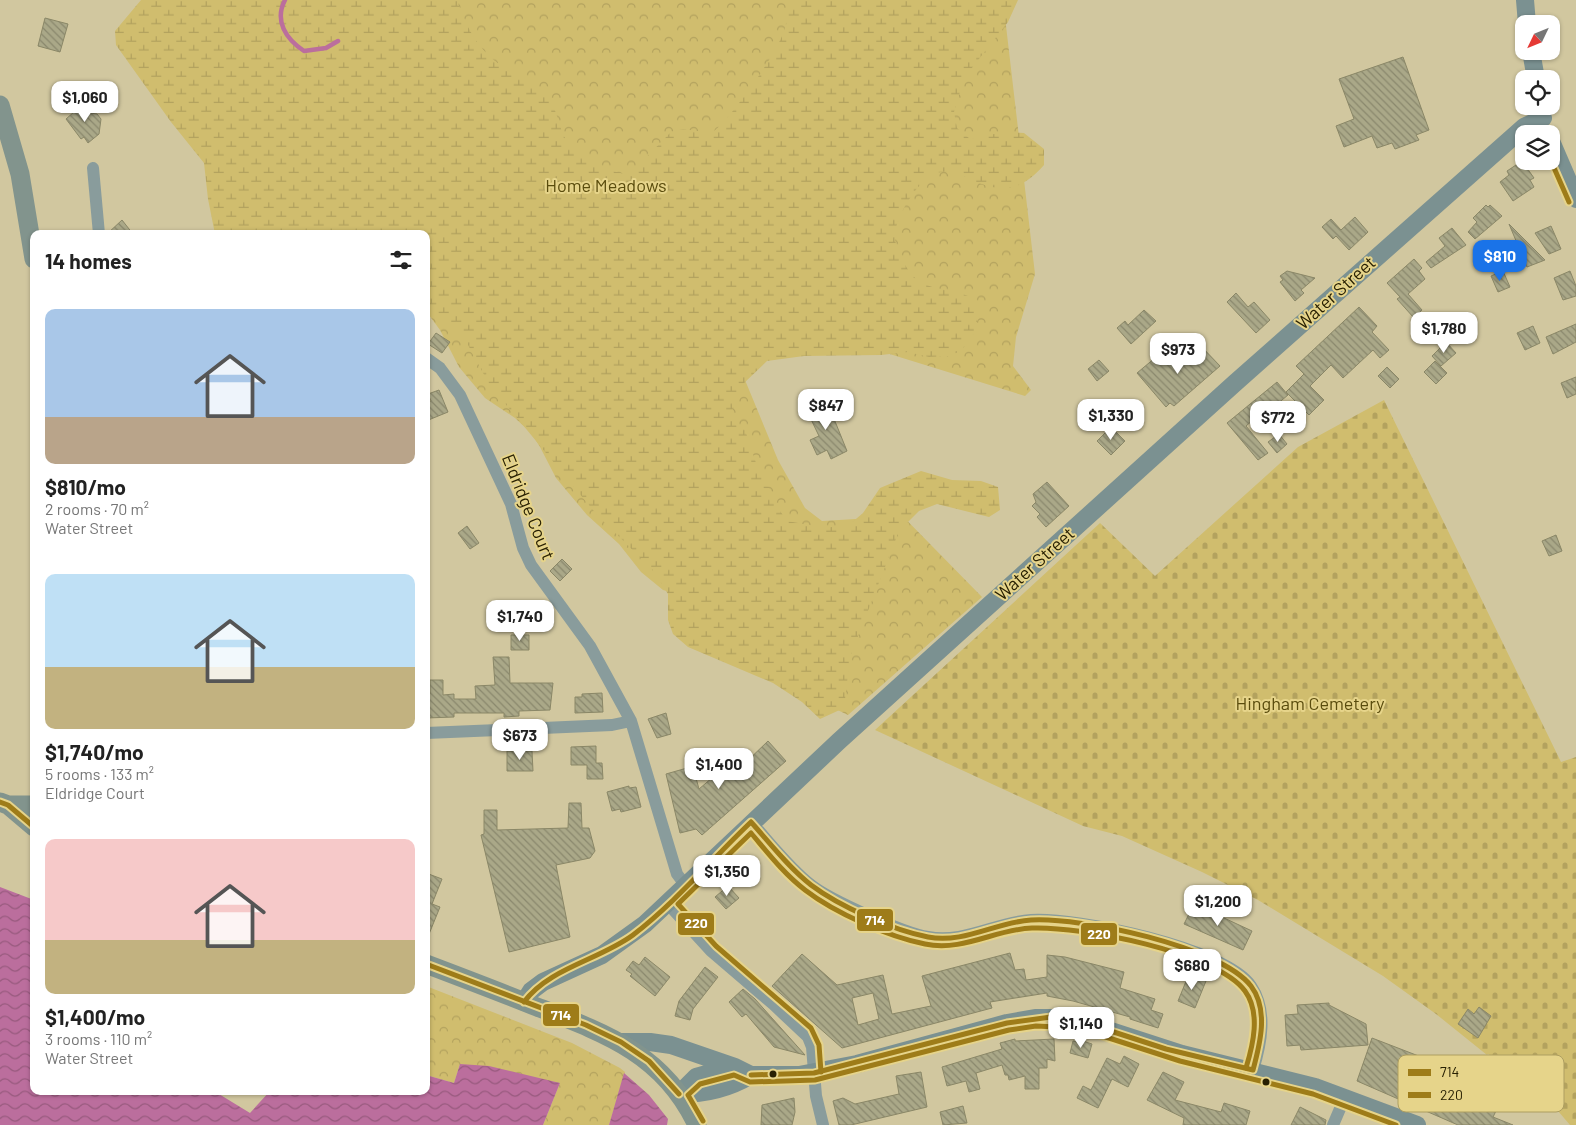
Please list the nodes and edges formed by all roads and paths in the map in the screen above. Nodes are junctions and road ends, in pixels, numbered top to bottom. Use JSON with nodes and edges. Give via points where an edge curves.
{"nodes":[{"id":1,"x":1525,"y":0,"type":"edge"},
{"id":2,"x":1526,"y":15,"type":"edge"},
{"id":3,"x":0,"y":105,"type":"edge"},
{"id":4,"x":1544,"y":119,"type":"edge"},
{"id":5,"x":1560,"y":162,"type":"edge"},
{"id":6,"x":93,"y":168,"type":"dead end"},
{"id":7,"x":1576,"y":199,"type":"edge"},
{"id":8,"x":99,"y":230,"type":"edge"},
{"id":9,"x":30,"y":235,"type":"edge"},
{"id":10,"x":430,"y":361,"type":"edge"},
{"id":11,"x":631,"y":721,"type":"junction"},
{"id":12,"x":430,"y":733,"type":"edge"},
{"id":13,"x":4,"y":803,"type":"edge"},
{"id":14,"x":30,"y":805,"type":"edge"},
{"id":15,"x":751,"y":822,"type":"junction"},
{"id":16,"x":30,"y":824,"type":"edge"},
{"id":17,"x":686,"y":886,"type":"junction"},
{"id":18,"x":668,"y":904,"type":"junction"},
{"id":19,"x":430,"y":966,"type":"edge"},
{"id":20,"x":524,"y":1002,"type":"junction"},
{"id":21,"x":621,"y":1042,"type":"junction"},
{"id":22,"x":1253,"y":1070,"type":"junction"},
{"id":23,"x":743,"y":1071,"type":"junction"},
{"id":24,"x":814,"y":1073,"type":"junction"},
{"id":25,"x":679,"y":1094,"type":"junction"},
{"id":26,"x":1345,"y":1097,"type":"junction"},
{"id":27,"x":697,"y":1125,"type":"edge"},
{"id":28,"x":823,"y":1125,"type":"edge"},
{"id":29,"x":1333,"y":1125,"type":"edge"},
{"id":30,"x":1418,"y":1125,"type":"edge"}],
"edges":[{"from":1,"to":2,"type":"main road"},
{"from":3,"to":9,"type":"main road","via":[[20,174]]},
{"from":4,"to":15,"type":"main road","name":"Water Street","via":[[1524,127],[1442,197]]},
{"from":5,"to":7,"type":"main road"},
{"from":6,"to":8,"type":"street"},
{"from":10,"to":11,"type":"street","name":"Eldridge Court","via":[[440,368],[460,395],[511,504],[531,566],[590,646]]},
{"from":11,"to":12,"type":"street","via":[[612,725]]},
{"from":11,"to":17,"type":"street","name":"Eldridge Court","via":[[677,874]]},
{"from":13,"to":14,"type":"main road"},
{"from":13,"to":16,"type":"main road"},
{"from":15,"to":17,"type":"main road","name":"Water Street"},
{"from":15,"to":22,"type":"street","via":[[817,889],[916,934],[947,939],[1023,921],[1061,921],[1154,938],[1233,971],[1250,985],[1259,1005],[1261,1030]]},
{"from":17,"to":18,"type":"main road","name":"Water Street"},
{"from":18,"to":20,"type":"main road","name":"Water Street","via":[[620,944],[591,961],[546,980],[531,991]]},
{"from":18,"to":24,"type":"street","via":[[711,951],[805,1033],[812,1047]]},
{"from":19,"to":20,"type":"main road"},
{"from":20,"to":21,"type":"main road"},
{"from":21,"to":23,"type":"main road","via":[[671,1045]]},
{"from":21,"to":25,"type":"main road","via":[[648,1061]]},
{"from":22,"to":24,"type":"main road","via":[[1166,1049],[1080,1021],[1050,1017],[1007,1023]]},
{"from":22,"to":26,"type":"main road"},
{"from":23,"to":24,"type":"main road"},
{"from":23,"to":25,"type":"main road","via":[[696,1077]]},
{"from":24,"to":28,"type":"street"},
{"from":25,"to":27,"type":"main road"},
{"from":26,"to":29,"type":"street"},
{"from":26,"to":30,"type":"main road"}]}
